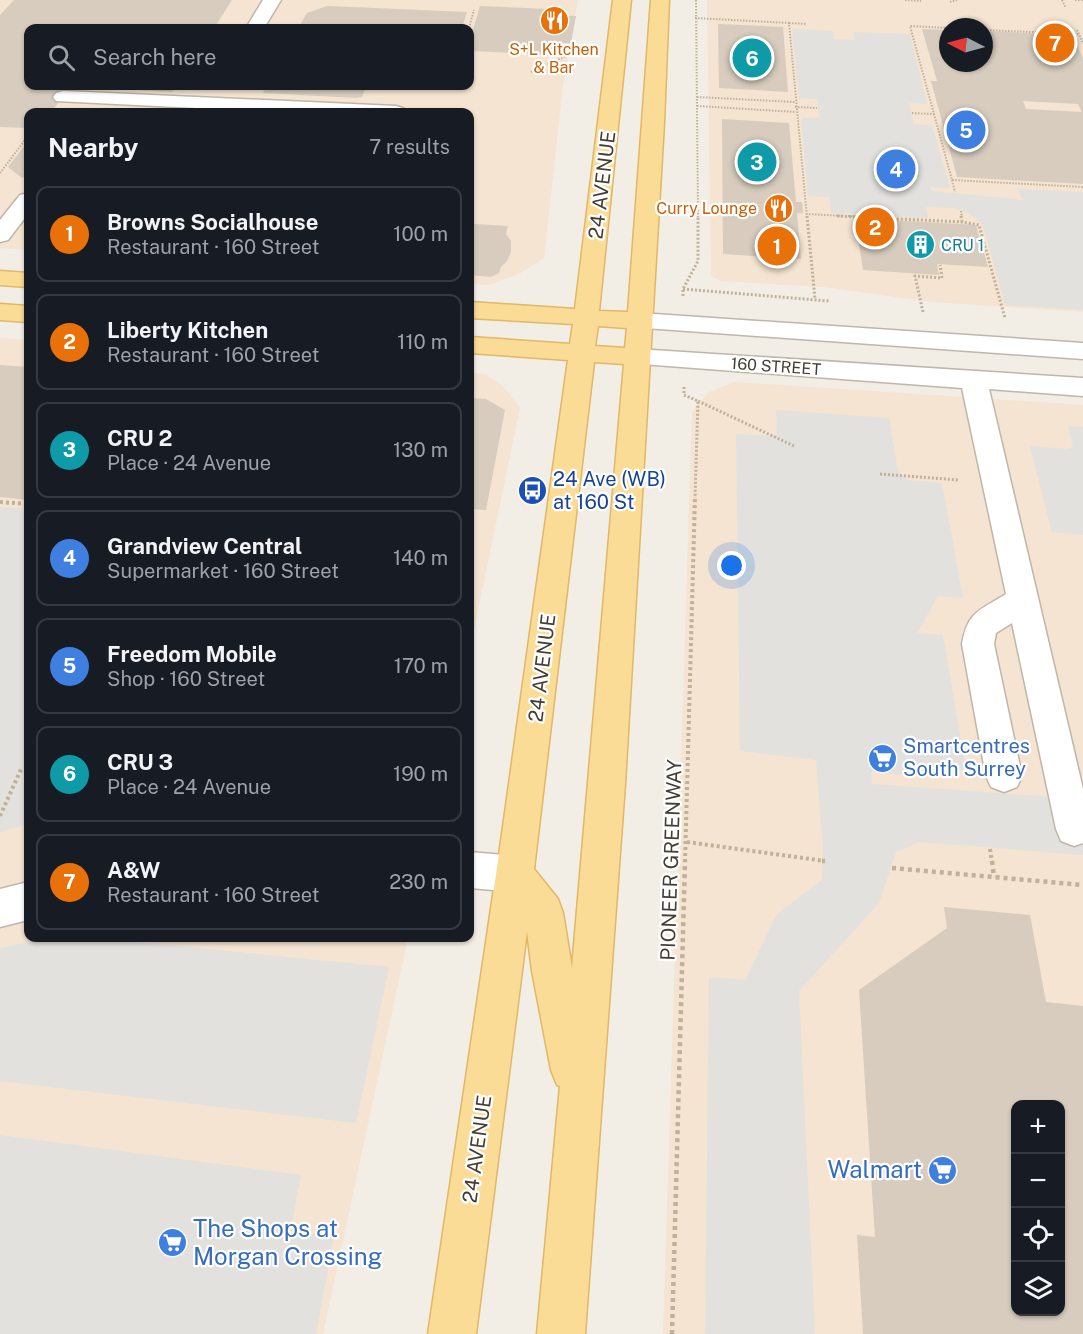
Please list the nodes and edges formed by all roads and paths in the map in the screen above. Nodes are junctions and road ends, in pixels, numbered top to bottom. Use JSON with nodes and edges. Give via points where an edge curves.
{"nodes":[{"id":1,"x":272,"y":0,"type":"edge"},
{"id":2,"x":622,"y":0,"type":"edge"},
{"id":3,"x":660,"y":0,"type":"edge"},
{"id":4,"x":696,"y":0,"type":"edge"},
{"id":5,"x":905,"y":0,"type":"edge"},
{"id":6,"x":957,"y":0,"type":"edge"},
{"id":7,"x":1062,"y":0,"type":"edge"},
{"id":8,"x":1075,"y":0,"type":"edge"},
{"id":9,"x":1083,"y":0,"type":"edge"},
{"id":10,"x":921,"y":1,"type":"edge"},
{"id":11,"x":950,"y":2,"type":"dead end"},
{"id":12,"x":1066,"y":8,"type":"dead end"},
{"id":13,"x":474,"y":10,"type":"dead end"},
{"id":14,"x":695,"y":18,"type":"junction"},
{"id":15,"x":789,"y":23,"type":"junction"},
{"id":16,"x":257,"y":24,"type":"edge"},
{"id":17,"x":469,"y":24,"type":"edge"},
{"id":18,"x":807,"y":24,"type":"dead end"},
{"id":19,"x":939,"y":28,"type":"edge"},
{"id":20,"x":993,"y":30,"type":"edge"},
{"id":21,"x":1083,"y":43,"type":"edge"},
{"id":22,"x":566,"y":56,"type":"dead end"},
{"id":23,"x":531,"y":72,"type":"dead end"},
{"id":24,"x":219,"y":90,"type":"edge"},
{"id":25,"x":697,"y":96,"type":"junction"},
{"id":26,"x":63,"y":97,"type":"dead end"},
{"id":27,"x":795,"y":102,"type":"junction"},
{"id":28,"x":697,"y":106,"type":"junction"},
{"id":29,"x":795,"y":107,"type":"junction"},
{"id":30,"x":203,"y":108,"type":"edge"},
{"id":31,"x":817,"y":108,"type":"dead end"},
{"id":32,"x":796,"y":112,"type":"junction"},
{"id":33,"x":912,"y":113,"type":"dead end"},
{"id":34,"x":934,"y":114,"type":"junction"},
{"id":35,"x":24,"y":141,"type":"edge"},
{"id":36,"x":0,"y":173,"type":"edge"},
{"id":37,"x":952,"y":180,"type":"junction"},
{"id":38,"x":1083,"y":187,"type":"edge"},
{"id":39,"x":955,"y":192,"type":"dead end"},
{"id":40,"x":24,"y":205,"type":"edge"},
{"id":41,"x":961,"y":211,"type":"dead end"},
{"id":42,"x":806,"y":214,"type":"junction"},
{"id":43,"x":962,"y":222,"type":"junction"},
{"id":44,"x":0,"y":235,"type":"edge"},
{"id":45,"x":940,"y":264,"type":"dead end"},
{"id":46,"x":0,"y":278,"type":"edge"},
{"id":47,"x":24,"y":280,"type":"edge"},
{"id":48,"x":683,"y":289,"type":"dead end"},
{"id":49,"x":815,"y":299,"type":"dead end"},
{"id":50,"x":1002,"y":306,"type":"dead end"},
{"id":51,"x":474,"y":310,"type":"edge"},
{"id":52,"x":0,"y":312,"type":"edge"},
{"id":53,"x":24,"y":314,"type":"edge"},
{"id":54,"x":923,"y":315,"type":"dead end"},
{"id":55,"x":586,"y":317,"type":"junction"},
{"id":56,"x":638,"y":339,"type":"junction"},
{"id":57,"x":474,"y":345,"type":"edge"},
{"id":58,"x":1083,"y":351,"type":"edge"},
{"id":59,"x":582,"y":353,"type":"junction"},
{"id":60,"x":973,"y":380,"type":"junction"},
{"id":61,"x":1083,"y":387,"type":"edge"},
{"id":62,"x":684,"y":395,"type":"dead end"},
{"id":63,"x":698,"y":401,"type":"junction"},
{"id":64,"x":794,"y":446,"type":"dead end"},
{"id":65,"x":880,"y":474,"type":"dead end"},
{"id":66,"x":969,"y":480,"type":"dead end"},
{"id":67,"x":0,"y":502,"type":"edge"},
{"id":68,"x":24,"y":504,"type":"edge"},
{"id":69,"x":1022,"y":600,"type":"junction"},
{"id":70,"x":22,"y":767,"type":"dead end"},
{"id":71,"x":1004,"y":776,"type":"dead end"},
{"id":72,"x":0,"y":816,"type":"edge"},
{"id":73,"x":1074,"y":829,"type":"dead end"},
{"id":74,"x":687,"y":842,"type":"junction"},
{"id":75,"x":990,"y":849,"type":"dead end"},
{"id":76,"x":825,"y":861,"type":"dead end"},
{"id":77,"x":892,"y":868,"type":"dead end"},
{"id":78,"x":474,"y":870,"type":"edge"},
{"id":79,"x":515,"y":874,"type":"junction"},
{"id":80,"x":994,"y":877,"type":"junction"},
{"id":81,"x":1083,"y":885,"type":"edge"},
{"id":82,"x":24,"y":902,"type":"edge"},
{"id":83,"x":0,"y":908,"type":"edge"},
{"id":84,"x":580,"y":1104,"type":"junction"},
{"id":85,"x":452,"y":1334,"type":"edge"},
{"id":86,"x":561,"y":1334,"type":"edge"},
{"id":87,"x":672,"y":1334,"type":"edge"}],
"edges":[{"from":1,"to":16,"type":"street"},
{"from":2,"to":55,"type":"main road","name":"24 AVENUE"},
{"from":3,"to":56,"type":"main road"},
{"from":4,"to":14,"type":"path"},
{"from":5,"to":10,"type":"path"},
{"from":6,"to":11,"type":"path"},
{"from":7,"to":12,"type":"path"},
{"from":8,"to":9,"type":"path"},
{"from":13,"to":17,"type":"path"},
{"from":14,"to":15,"type":"path"},
{"from":14,"to":25,"type":"path"},
{"from":15,"to":18,"type":"path"},
{"from":15,"to":27,"type":"path"},
{"from":19,"to":34,"type":"path","via":[[910,26]]},
{"from":20,"to":21,"type":"path","via":[[1078,32]]},
{"from":22,"to":23,"type":"path"},
{"from":24,"to":30,"type":"street"},
{"from":25,"to":27,"type":"path"},
{"from":25,"to":28,"type":"path"},
{"from":26,"to":30,"type":"street"},
{"from":27,"to":29,"type":"path"},
{"from":28,"to":32,"type":"path"},
{"from":28,"to":48,"type":"path","via":[[698,261]]},
{"from":29,"to":31,"type":"path"},
{"from":29,"to":32,"type":"path"},
{"from":32,"to":42,"type":"path"},
{"from":33,"to":34,"type":"path"},
{"from":34,"to":37,"type":"path"},
{"from":35,"to":36,"type":"path"},
{"from":37,"to":38,"type":"path"},
{"from":37,"to":39,"type":"path"},
{"from":40,"to":44,"type":"street"},
{"from":41,"to":43,"type":"path"},
{"from":42,"to":43,"type":"path"},
{"from":42,"to":49,"type":"path"},
{"from":43,"to":50,"type":"path","via":[[979,225]]},
{"from":45,"to":54,"type":"path","via":[[942,278],[915,276]]},
{"from":46,"to":47,"type":"main road"},
{"from":51,"to":55,"type":"main road","name":"160 STREET"},
{"from":52,"to":53,"type":"main road"},
{"from":55,"to":56,"type":"main road","name":"160 STREET"},
{"from":55,"to":59,"type":"main road","name":"24 AVENUE"},
{"from":56,"to":58,"type":"street","name":"160 STREET"},
{"from":56,"to":59,"type":"main road","name":"160 STREET"},
{"from":56,"to":60,"type":"street","name":"160 STREET"},
{"from":56,"to":84,"type":"main road"},
{"from":57,"to":59,"type":"main road","name":"160 STREET"},
{"from":59,"to":79,"type":"main road","name":"24 AVENUE"},
{"from":60,"to":61,"type":"street","name":"160 STREET"},
{"from":60,"to":69,"type":"street"},
{"from":62,"to":63,"type":"path"},
{"from":63,"to":64,"type":"path"},
{"from":63,"to":74,"type":"path","name":"PIONEER GREENWAY"},
{"from":65,"to":66,"type":"path"},
{"from":67,"to":68,"type":"path"},
{"from":69,"to":71,"type":"street","via":[[981,626],[978,644]]},
{"from":69,"to":73,"type":"street"},
{"from":70,"to":72,"type":"path"},
{"from":74,"to":76,"type":"path"},
{"from":74,"to":87,"type":"path","name":"PIONEER GREENWAY"},
{"from":75,"to":80,"type":"path"},
{"from":77,"to":80,"type":"path"},
{"from":78,"to":79,"type":"street"},
{"from":79,"to":84,"type":"main road","via":[[544,913]]},
{"from":79,"to":85,"type":"main road","name":"24 AVENUE"},
{"from":80,"to":81,"type":"path"},
{"from":82,"to":83,"type":"street"},
{"from":84,"to":86,"type":"main road"}]}
